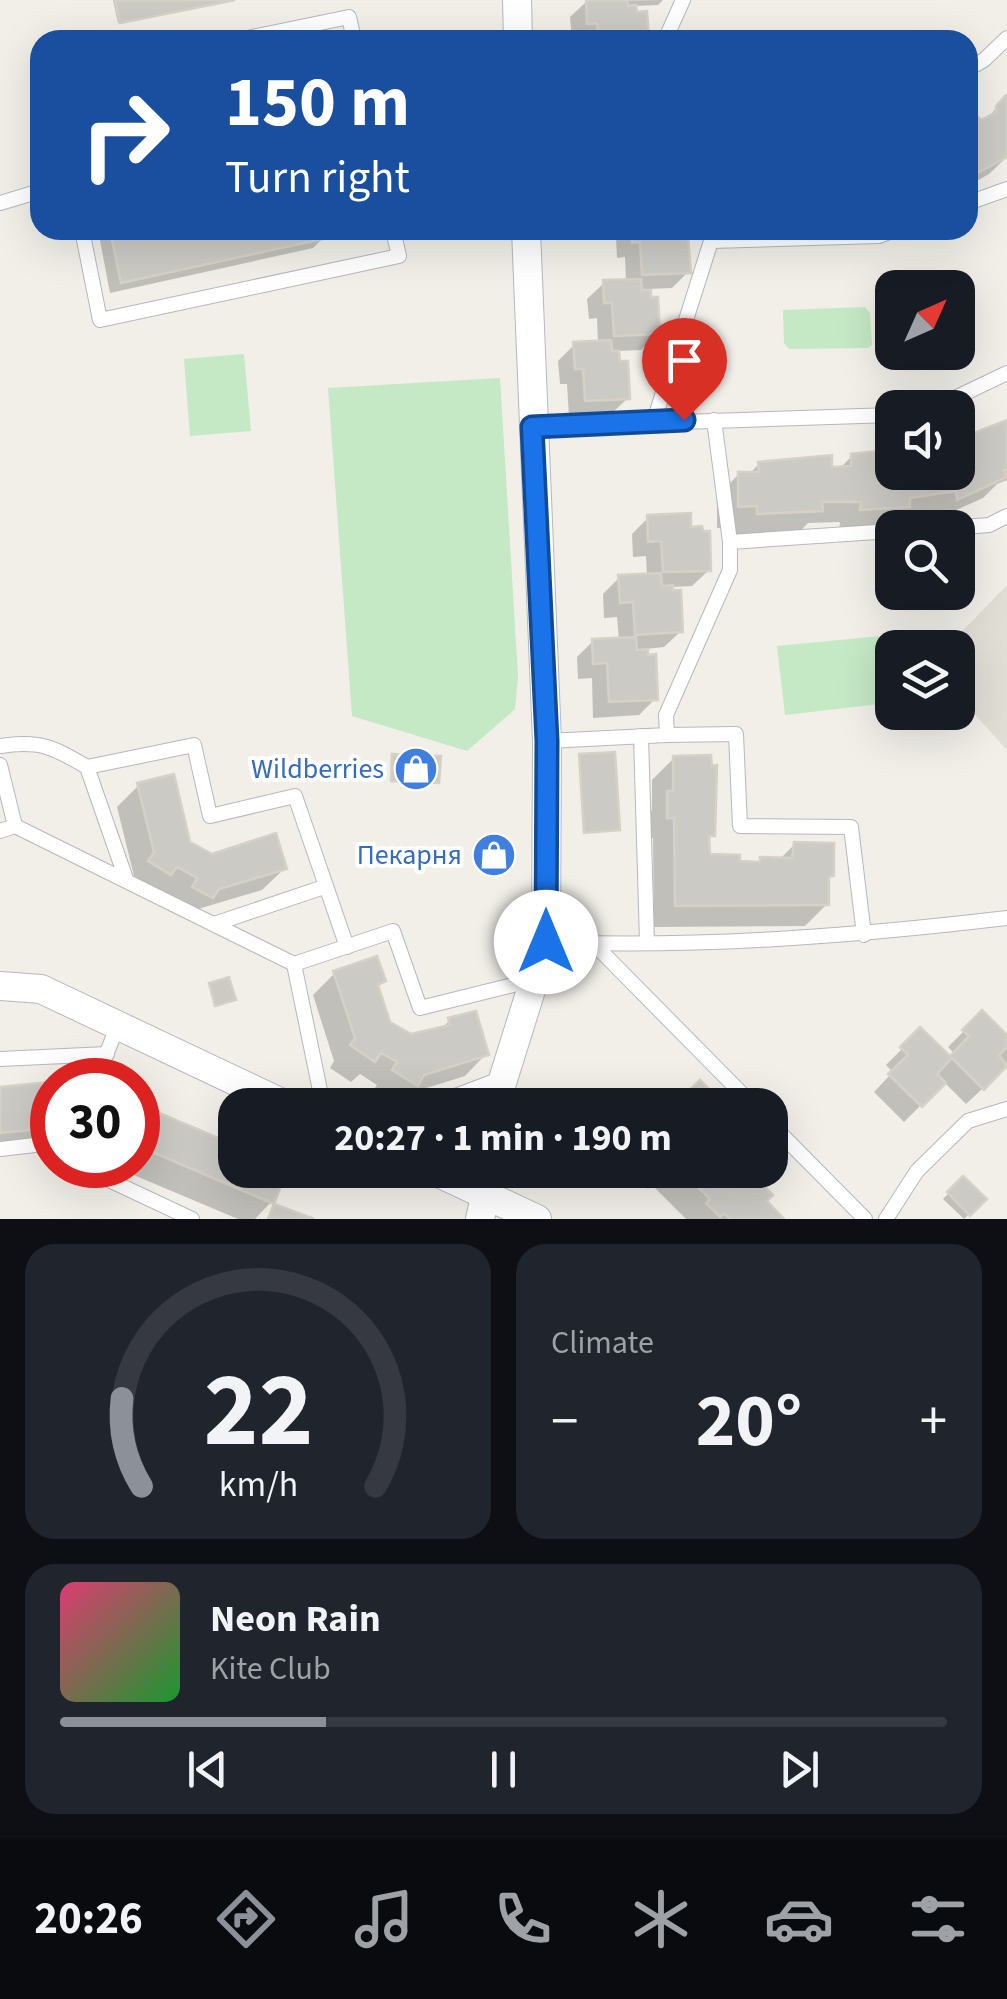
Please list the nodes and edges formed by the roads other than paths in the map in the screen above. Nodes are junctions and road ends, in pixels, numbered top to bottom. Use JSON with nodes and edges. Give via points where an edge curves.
{"nodes":[{"id":1,"x":517,"y":0,"type":"edge"},
{"id":2,"x":683,"y":0,"type":"edge"},
{"id":3,"x":288,"y":30,"type":"edge"},
{"id":4,"x":352,"y":30,"type":"edge"},
{"id":5,"x":518,"y":30,"type":"edge"},
{"id":6,"x":670,"y":30,"type":"edge"},
{"id":7,"x":1007,"y":38,"type":"edge"},
{"id":8,"x":978,"y":63,"type":"edge"},
{"id":9,"x":1007,"y":188,"type":"edge"},
{"id":10,"x":30,"y":194,"type":"edge"},
{"id":11,"x":978,"y":199,"type":"edge"},
{"id":12,"x":0,"y":202,"type":"edge"},
{"id":13,"x":84,"y":240,"type":"edge"},
{"id":14,"x":396,"y":240,"type":"edge"},
{"id":15,"x":526,"y":240,"type":"edge"},
{"id":16,"x":709,"y":240,"type":"edge"},
{"id":17,"x":1007,"y":373,"type":"edge"},
{"id":18,"x":972,"y":390,"type":"edge"},
{"id":19,"x":875,"y":415,"type":"edge"},
{"id":20,"x":714,"y":420,"type":"junction"},
{"id":21,"x":654,"y":421,"type":"junction"},
{"id":22,"x":532,"y":427,"type":"junction"},
{"id":23,"x":1007,"y":516,"type":"edge"},
{"id":24,"x":975,"y":526,"type":"edge"},
{"id":25,"x":875,"y":532,"type":"edge"},
{"id":26,"x":730,"y":542,"type":"junction"},
{"id":27,"x":667,"y":735,"type":"junction"},
{"id":28,"x":641,"y":736,"type":"junction"},
{"id":29,"x":547,"y":741,"type":"junction"},
{"id":30,"x":0,"y":746,"type":"edge"},
{"id":31,"x":0,"y":765,"type":"edge"},
{"id":32,"x":87,"y":766,"type":"junction"},
{"id":33,"x":8,"y":829,"type":"edge"},
{"id":34,"x":126,"y":879,"type":"junction"},
{"id":35,"x":324,"y":887,"type":"junction"},
{"id":36,"x":1007,"y":918,"type":"edge"},
{"id":37,"x":214,"y":924,"type":"junction"},
{"id":38,"x":864,"y":934,"type":"junction"},
{"id":39,"x":546,"y":942,"type":"junction"},
{"id":40,"x":647,"y":942,"type":"junction"},
{"id":41,"x":594,"y":944,"type":"junction"},
{"id":42,"x":347,"y":947,"type":"junction"},
{"id":43,"x":294,"y":964,"type":"junction"},
{"id":44,"x":536,"y":979,"type":"junction"},
{"id":45,"x":0,"y":986,"type":"edge"},
{"id":46,"x":118,"y":1025,"type":"junction"},
{"id":47,"x":107,"y":1054,"type":"junction"},
{"id":48,"x":105,"y":1058,"type":"edge"},
{"id":49,"x":0,"y":1059,"type":"edge"},
{"id":50,"x":250,"y":1088,"type":"edge"},
{"id":51,"x":320,"y":1088,"type":"edge"},
{"id":52,"x":504,"y":1088,"type":"edge"},
{"id":53,"x":736,"y":1088,"type":"edge"},
{"id":54,"x":1007,"y":1109,"type":"edge"},
{"id":55,"x":788,"y":1140,"type":"edge"},
{"id":56,"x":30,"y":1146,"type":"edge"},
{"id":57,"x":0,"y":1149,"type":"edge"},
{"id":58,"x":126,"y":1188,"type":"edge"},
{"id":59,"x":485,"y":1194,"type":"edge"},
{"id":60,"x":192,"y":1219,"type":"edge"},
{"id":61,"x":537,"y":1219,"type":"edge"},
{"id":62,"x":865,"y":1219,"type":"edge"},
{"id":63,"x":886,"y":1219,"type":"edge"}],
"edges":[{"from":1,"to":5,"type":"street"},
{"from":2,"to":6,"type":"lane"},
{"from":3,"to":4,"type":"lane","via":[[349,18]]},
{"from":7,"to":8,"type":"lane"},
{"from":9,"to":11,"type":"lane"},
{"from":10,"to":12,"type":"lane"},
{"from":13,"to":14,"type":"lane","via":[[100,320],[399,256]]},
{"from":15,"to":22,"type":"street"},
{"from":16,"to":21,"type":"lane"},
{"from":17,"to":18,"type":"lane"},
{"from":19,"to":20,"type":"lane"},
{"from":20,"to":21,"type":"lane"},
{"from":20,"to":26,"type":"lane"},
{"from":21,"to":22,"type":"lane"},
{"from":22,"to":29,"type":"street"},
{"from":23,"to":24,"type":"lane"},
{"from":25,"to":26,"type":"lane"},
{"from":26,"to":27,"type":"lane","via":[[730,570],[666,715]]},
{"from":27,"to":28,"type":"lane"},
{"from":27,"to":38,"type":"lane","via":[[736,734],[740,826],[851,826]]},
{"from":28,"to":29,"type":"lane"},
{"from":28,"to":40,"type":"lane"},
{"from":29,"to":39,"type":"street"},
{"from":30,"to":32,"type":"lane","via":[[52,746]]},
{"from":31,"to":33,"type":"lane"},
{"from":32,"to":34,"type":"lane"},
{"from":32,"to":35,"type":"lane","via":[[194,745],[210,816],[295,796]]},
{"from":33,"to":34,"type":"lane"},
{"from":34,"to":37,"type":"lane"},
{"from":35,"to":37,"type":"lane"},
{"from":35,"to":42,"type":"lane"},
{"from":36,"to":38,"type":"lane"},
{"from":37,"to":43,"type":"lane"},
{"from":38,"to":40,"type":"lane"},
{"from":39,"to":41,"type":"lane"},
{"from":39,"to":44,"type":"street"},
{"from":40,"to":41,"type":"lane"},
{"from":41,"to":53,"type":"lane"},
{"from":42,"to":43,"type":"lane"},
{"from":42,"to":44,"type":"lane","via":[[394,931],[420,1008]]},
{"from":43,"to":51,"type":"lane"},
{"from":44,"to":52,"type":"street"},
{"from":45,"to":46,"type":"street","via":[[42,989]]},
{"from":46,"to":47,"type":"lane"},
{"from":46,"to":50,"type":"street"},
{"from":47,"to":48,"type":"lane"},
{"from":47,"to":49,"type":"lane"},
{"from":54,"to":63,"type":"lane","via":[[968,1121],[918,1171]]},
{"from":55,"to":62,"type":"lane"},
{"from":56,"to":57,"type":"lane"},
{"from":58,"to":60,"type":"lane"},
{"from":59,"to":61,"type":"street"}]}
